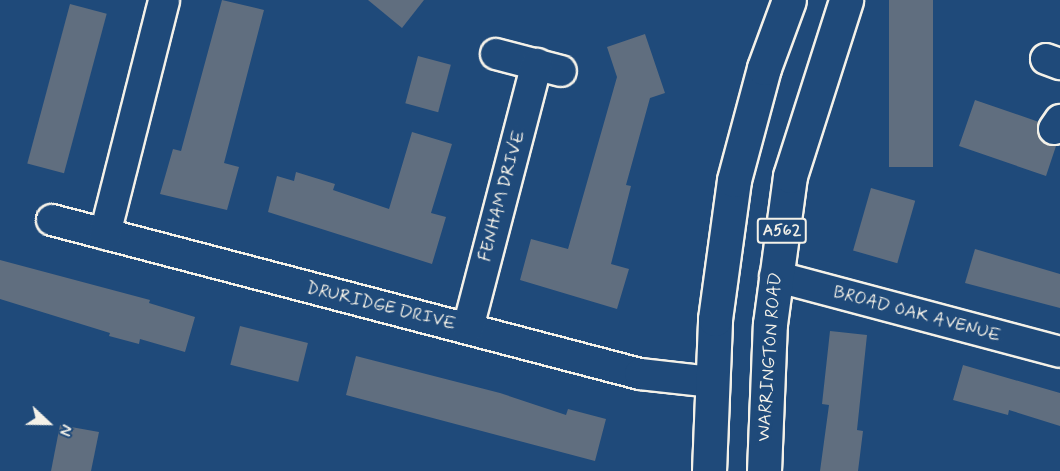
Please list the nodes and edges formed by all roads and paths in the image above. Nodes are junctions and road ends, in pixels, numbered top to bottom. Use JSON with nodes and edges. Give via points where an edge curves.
{"nodes":[{"id":1,"x":164,"y":0,"type":"edge"},
{"id":2,"x":789,"y":0,"type":"edge"},
{"id":3,"x":846,"y":0,"type":"edge"},
{"id":4,"x":496,"y":54,"type":"dead end"},
{"id":5,"x":52,"y":220,"type":"dead end"},
{"id":6,"x":105,"y":234,"type":"junction"},
{"id":7,"x":775,"y":276,"type":"junction"},
{"id":8,"x":468,"y":328,"type":"junction"},
{"id":9,"x":1060,"y":352,"type":"edge"},
{"id":10,"x":711,"y":382,"type":"junction"},
{"id":11,"x":709,"y":471,"type":"edge"},
{"id":12,"x":764,"y":471,"type":"edge"}],
"edges":[{"from":1,"to":6,"type":"street"},
{"from":2,"to":10,"type":"main road","via":[[764,68],[734,180],[720,270]]},
{"from":3,"to":7,"type":"main road","name":"WARRINGTON ROAD","number":"A562","via":[[790,176]]},
{"from":4,"to":8,"type":"street","name":"FENHAM DRIVE","via":[[549,68]]},
{"from":5,"to":6,"type":"street","name":"DRURIDGE DRIVE"},
{"from":6,"to":8,"type":"street","name":"DRURIDGE DRIVE"},
{"from":7,"to":9,"type":"street","name":"BROAD OAK AVENUE"},
{"from":7,"to":12,"type":"main road","name":"WARRINGTON ROAD","number":"A562"},
{"from":8,"to":10,"type":"street","name":"DRURIDGE DRIVE","via":[[640,374]]},
{"from":10,"to":11,"type":"main road"}]}
